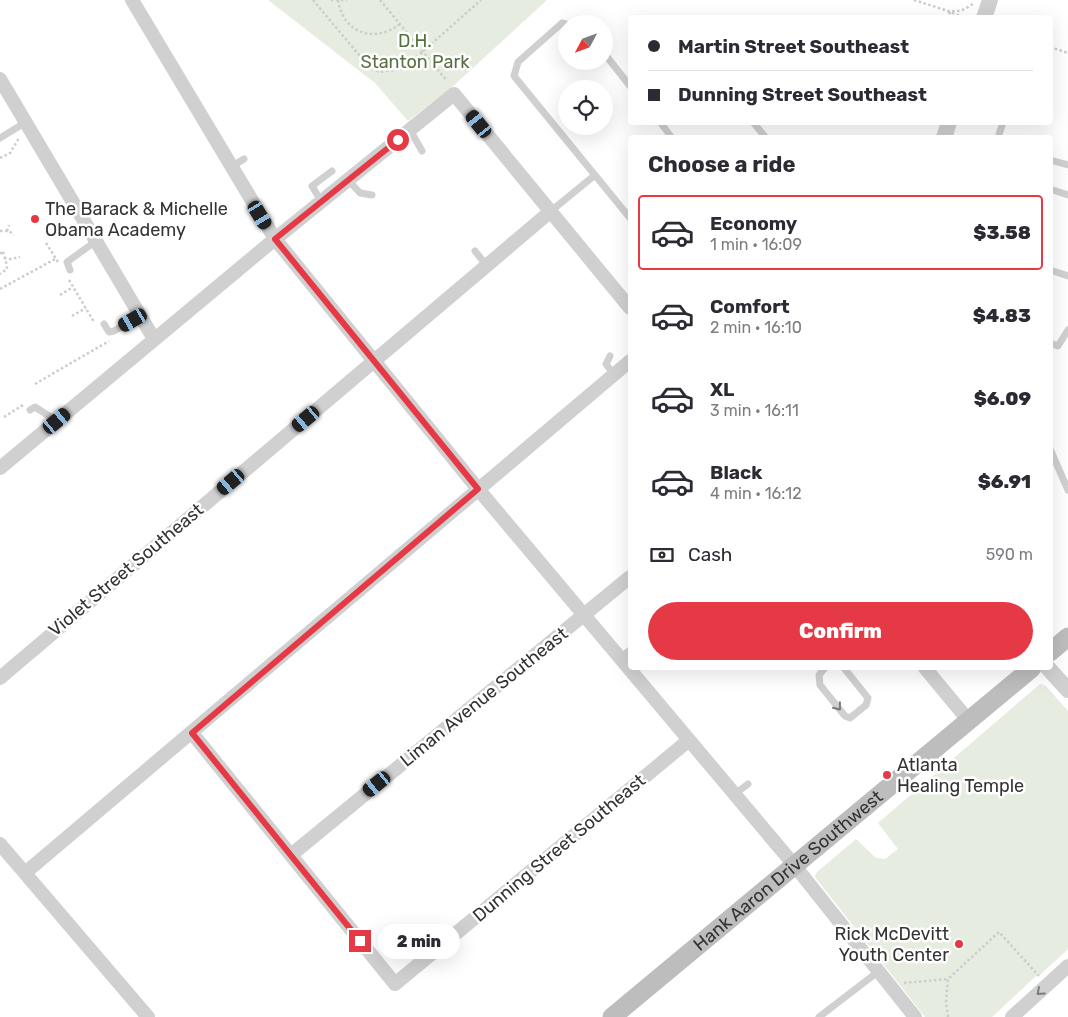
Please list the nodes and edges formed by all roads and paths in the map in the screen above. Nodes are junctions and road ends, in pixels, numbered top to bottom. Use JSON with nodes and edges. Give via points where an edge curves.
{"nodes":[{"id":1,"x":132,"y":0,"type":"edge"},
{"id":2,"x":314,"y":0,"type":"edge"},
{"id":3,"x":331,"y":0,"type":"edge"},
{"id":4,"x":347,"y":0,"type":"edge"},
{"id":5,"x":380,"y":0,"type":"edge"},
{"id":6,"x":482,"y":0,"type":"edge"},
{"id":7,"x":914,"y":0,"type":"edge"},
{"id":8,"x":976,"y":0,"type":"edge"},
{"id":9,"x":990,"y":0,"type":"edge"},
{"id":10,"x":338,"y":1,"type":"edge"},
{"id":11,"x":948,"y":10,"type":"junction"},
{"id":12,"x":951,"y":15,"type":"edge"},
{"id":13,"x":959,"y":15,"type":"edge"},
{"id":14,"x":985,"y":15,"type":"edge"},
{"id":15,"x":400,"y":24,"type":"junction"},
{"id":16,"x":558,"y":27,"type":"edge"},
{"id":17,"x":1053,"y":48,"type":"edge"},
{"id":18,"x":424,"y":52,"type":"junction"},
{"id":19,"x":1068,"y":52,"type":"edge"},
{"id":20,"x":613,"y":64,"type":"edge"},
{"id":21,"x":0,"y":79,"type":"edge"},
{"id":22,"x":447,"y":81,"type":"dead end"},
{"id":23,"x":628,"y":83,"type":"edge"},
{"id":24,"x":755,"y":125,"type":"edge"},
{"id":25,"x":24,"y":128,"type":"junction"},
{"id":26,"x":410,"y":130,"type":"junction"},
{"id":27,"x":764,"y":135,"type":"edge"},
{"id":28,"x":0,"y":138,"type":"edge"},
{"id":29,"x":422,"y":151,"type":"dead end"},
{"id":30,"x":0,"y":158,"type":"edge"},
{"id":31,"x":244,"y":159,"type":"dead end"},
{"id":32,"x":1053,"y":161,"type":"edge"},
{"id":33,"x":1068,"y":165,"type":"edge"},
{"id":34,"x":231,"y":166,"type":"junction"},
{"id":35,"x":332,"y":171,"type":"dead end"},
{"id":36,"x":595,"y":175,"type":"junction"},
{"id":37,"x":348,"y":180,"type":"junction"},
{"id":38,"x":1053,"y":191,"type":"edge"},
{"id":39,"x":372,"y":195,"type":"dead end"},
{"id":40,"x":1068,"y":195,"type":"edge"},
{"id":41,"x":322,"y":201,"type":"junction"},
{"id":42,"x":551,"y":212,"type":"junction"},
{"id":43,"x":628,"y":216,"type":"edge"},
{"id":44,"x":10,"y":225,"type":"dead end"},
{"id":45,"x":7,"y":231,"type":"junction"},
{"id":46,"x":0,"y":232,"type":"edge"},
{"id":47,"x":14,"y":235,"type":"dead end"},
{"id":48,"x":275,"y":239,"type":"junction"},
{"id":49,"x":96,"y":241,"type":"junction"},
{"id":50,"x":46,"y":243,"type":"dead end"},
{"id":51,"x":475,"y":251,"type":"dead end"},
{"id":52,"x":0,"y":254,"type":"edge"},
{"id":53,"x":63,"y":254,"type":"dead end"},
{"id":54,"x":20,"y":257,"type":"dead end"},
{"id":55,"x":4,"y":258,"type":"junction"},
{"id":56,"x":56,"y":258,"type":"junction"},
{"id":57,"x":60,"y":266,"type":"dead end"},
{"id":58,"x":487,"y":266,"type":"junction"},
{"id":59,"x":67,"y":271,"type":"joint"},
{"id":60,"x":1053,"y":271,"type":"edge"},
{"id":61,"x":0,"y":274,"type":"edge"},
{"id":62,"x":1068,"y":276,"type":"edge"},
{"id":63,"x":73,"y":287,"type":"junction"},
{"id":64,"x":0,"y":289,"type":"edge"},
{"id":65,"x":60,"y":296,"type":"dead end"},
{"id":66,"x":628,"y":306,"type":"edge"},
{"id":67,"x":86,"y":308,"type":"junction"},
{"id":68,"x":72,"y":316,"type":"dead end"},
{"id":69,"x":140,"y":316,"type":"junction"},
{"id":70,"x":101,"y":326,"type":"joint"},
{"id":71,"x":1068,"y":330,"type":"edge"},
{"id":72,"x":103,"y":335,"type":"dead end"},
{"id":73,"x":114,"y":338,"type":"dead end"},
{"id":74,"x":154,"y":339,"type":"junction"},
{"id":75,"x":107,"y":342,"type":"junction"},
{"id":76,"x":1053,"y":344,"type":"edge"},
{"id":77,"x":610,"y":356,"type":"dead end"},
{"id":78,"x":374,"y":362,"type":"junction"},
{"id":79,"x":628,"y":363,"type":"edge"},
{"id":80,"x":614,"y":375,"type":"junction"},
{"id":81,"x":35,"y":384,"type":"dead end"},
{"id":82,"x":30,"y":410,"type":"dead end"},
{"id":83,"x":57,"y":421,"type":"junction"},
{"id":84,"x":1053,"y":457,"type":"edge"},
{"id":85,"x":0,"y":468,"type":"edge"},
{"id":86,"x":478,"y":489,"type":"junction"},
{"id":87,"x":1068,"y":490,"type":"edge"},
{"id":88,"x":628,"y":579,"type":"edge"},
{"id":89,"x":584,"y":615,"type":"junction"},
{"id":90,"x":1068,"y":637,"type":"edge"},
{"id":91,"x":1053,"y":650,"type":"edge"},
{"id":92,"x":625,"y":654,"type":"edge"},
{"id":93,"x":637,"y":670,"type":"edge"},
{"id":94,"x":822,"y":670,"type":"edge"},
{"id":95,"x":846,"y":670,"type":"edge"},
{"id":96,"x":927,"y":670,"type":"edge"},
{"id":97,"x":1030,"y":670,"type":"edge"},
{"id":98,"x":1050,"y":670,"type":"edge"},
{"id":99,"x":0,"y":678,"type":"edge"},
{"id":100,"x":1068,"y":690,"type":"edge"},
{"id":101,"x":969,"y":721,"type":"junction"},
{"id":102,"x":192,"y":733,"type":"junction"},
{"id":103,"x":690,"y":740,"type":"junction"},
{"id":104,"x":748,"y":784,"type":"dead end"},
{"id":105,"x":735,"y":794,"type":"junction"},
{"id":106,"x":0,"y":844,"type":"edge"},
{"id":107,"x":291,"y":855,"type":"junction"},
{"id":108,"x":795,"y":866,"type":"junction"},
{"id":109,"x":25,"y":873,"type":"junction"},
{"id":110,"x":1068,"y":966,"type":"edge"},
{"id":111,"x":879,"y":971,"type":"junction"},
{"id":112,"x":1040,"y":977,"type":"dead end"},
{"id":113,"x":948,"y":979,"type":"junction"},
{"id":114,"x":899,"y":986,"type":"dead end"},
{"id":115,"x":141,"y":1014,"type":"edge"},
{"id":116,"x":612,"y":1017,"type":"edge"},
{"id":117,"x":819,"y":1017,"type":"edge"},
{"id":118,"x":915,"y":1017,"type":"edge"},
{"id":119,"x":948,"y":1017,"type":"edge"},
{"id":120,"x":1012,"y":1017,"type":"edge"}],
"edges":[{"from":1,"to":34,"type":"street"},
{"from":2,"to":18,"type":"path","via":[[365,62],[379,72],[403,69]]},
{"from":3,"to":10,"type":"path"},
{"from":4,"to":10,"type":"path"},
{"from":5,"to":15,"type":"path"},
{"from":6,"to":18,"type":"path"},
{"from":7,"to":11,"type":"path"},
{"from":8,"to":11,"type":"path","via":[[958,12]]},
{"from":9,"to":14,"type":"street"},
{"from":10,"to":15,"type":"path","via":[[340,13],[360,32],[385,34]]},
{"from":11,"to":12,"type":"path"},
{"from":11,"to":13,"type":"path"},
{"from":15,"to":18,"type":"path"},
{"from":16,"to":36,"type":"lane","via":[[518,62],[514,76]]},
{"from":17,"to":19,"type":"path"},
{"from":18,"to":22,"type":"path"},
{"from":20,"to":23,"type":"lane"},
{"from":21,"to":25,"type":"street"},
{"from":24,"to":27,"type":"lane"},
{"from":25,"to":28,"type":"lane"},
{"from":25,"to":30,"type":"path","via":[[10,153]]},
{"from":25,"to":49,"type":"street"},
{"from":26,"to":29,"type":"lane"},
{"from":26,"to":37,"type":"street"},
{"from":26,"to":42,"type":"street","via":[[454,94]]},
{"from":31,"to":34,"type":"lane"},
{"from":32,"to":33,"type":"lane"},
{"from":34,"to":48,"type":"street"},
{"from":35,"to":41,"type":"lane","via":[[312,186]]},
{"from":36,"to":42,"type":"lane"},
{"from":36,"to":43,"type":"lane"},
{"from":37,"to":39,"type":"lane","via":[[360,193]]},
{"from":37,"to":41,"type":"street"},
{"from":38,"to":40,"type":"lane"},
{"from":41,"to":48,"type":"street"},
{"from":42,"to":58,"type":"street","name":"Violet Street Southeast"},
{"from":42,"to":66,"type":"street"},
{"from":44,"to":45,"type":"path"},
{"from":45,"to":46,"type":"path"},
{"from":45,"to":47,"type":"path"},
{"from":48,"to":74,"type":"street"},
{"from":48,"to":78,"type":"street"},
{"from":49,"to":59,"type":"lane","via":[[67,262]]},
{"from":49,"to":69,"type":"street"},
{"from":50,"to":56,"type":"path"},
{"from":51,"to":58,"type":"lane"},
{"from":52,"to":55,"type":"path","via":[[3,251]]},
{"from":53,"to":56,"type":"path"},
{"from":54,"to":55,"type":"path"},
{"from":55,"to":61,"type":"path","via":[[7,269]]},
{"from":56,"to":57,"type":"path"},
{"from":56,"to":64,"type":"path"},
{"from":58,"to":78,"type":"street","name":"Violet Street Southeast"},
{"from":59,"to":63,"type":"path"},
{"from":60,"to":62,"type":"lane"},
{"from":63,"to":65,"type":"path"},
{"from":63,"to":67,"type":"path"},
{"from":67,"to":68,"type":"path"},
{"from":67,"to":70,"type":"path"},
{"from":69,"to":70,"type":"lane","via":[[114,331],[109,332]]},
{"from":69,"to":74,"type":"street"},
{"from":71,"to":76,"type":"lane","via":[[1058,346]]},
{"from":72,"to":75,"type":"path"},
{"from":73,"to":75,"type":"path"},
{"from":74,"to":83,"type":"street"},
{"from":75,"to":81,"type":"path"},
{"from":77,"to":80,"type":"lane","via":[[606,364]]},
{"from":78,"to":86,"type":"street"},
{"from":78,"to":99,"type":"street","name":"Violet Street Southeast"},
{"from":79,"to":80,"type":"street"},
{"from":80,"to":86,"type":"street"},
{"from":82,"to":83,"type":"lane","via":[[35,407]]},
{"from":83,"to":85,"type":"street"},
{"from":84,"to":87,"type":"lane"},
{"from":86,"to":89,"type":"street"},
{"from":86,"to":102,"type":"street"},
{"from":88,"to":89,"type":"street","name":"Liman Avenue Southeast"},
{"from":89,"to":92,"type":"street"},
{"from":89,"to":107,"type":"street","name":"Liman Avenue Southeast"},
{"from":90,"to":91,"type":"main road"},
{"from":93,"to":103,"type":"street"},
{"from":94,"to":95,"type":"lane","one_way":true,"via":[[819,672],[820,685],[850,718],[866,705],[868,698]]},
{"from":96,"to":101,"type":"street"},
{"from":97,"to":101,"type":"main road","name":"Hank Aaron Drive Southwest"},
{"from":98,"to":100,"type":"street"},
{"from":101,"to":108,"type":"main road","name":"Hank Aaron Drive Southwest"},
{"from":102,"to":107,"type":"street"},
{"from":102,"to":109,"type":"street"},
{"from":103,"to":105,"type":"street"},
{"from":103,"to":107,"type":"street","name":"Dunning Street Southeast","via":[[395,984]]},
{"from":104,"to":105,"type":"lane"},
{"from":105,"to":108,"type":"street"},
{"from":106,"to":109,"type":"street"},
{"from":108,"to":111,"type":"street"},
{"from":108,"to":116,"type":"main road","name":"Hank Aaron Drive Southwest"},
{"from":109,"to":115,"type":"street"},
{"from":110,"to":120,"type":"street","one_way":true},
{"from":111,"to":117,"type":"lane"},
{"from":111,"to":118,"type":"street"},
{"from":112,"to":113,"type":"path","via":[[999,932]]},
{"from":113,"to":114,"type":"path"},
{"from":113,"to":119,"type":"path"}]}
